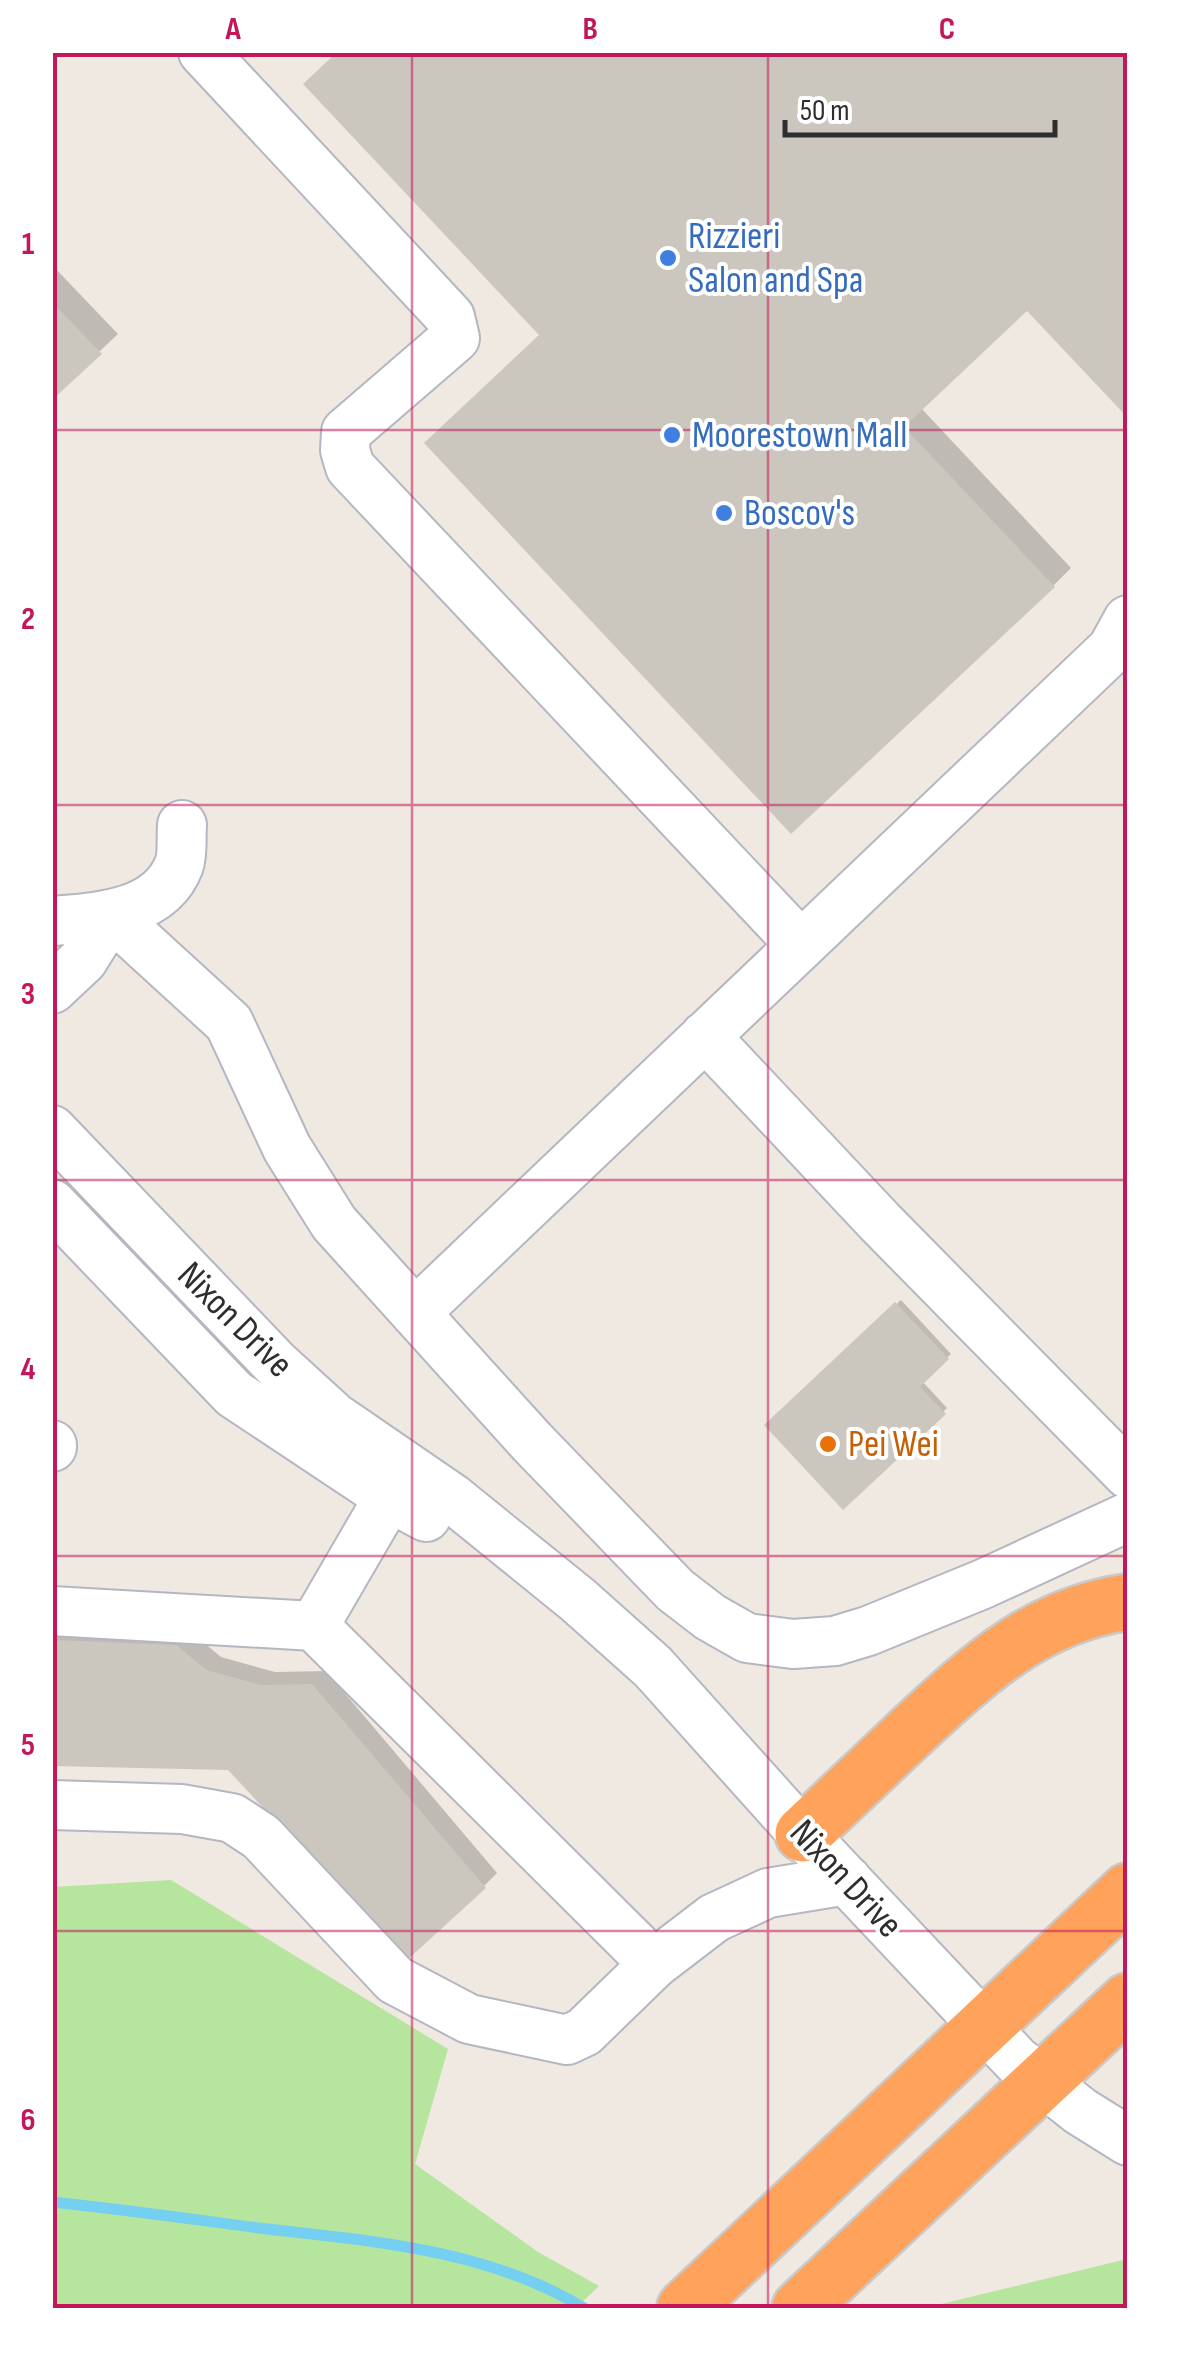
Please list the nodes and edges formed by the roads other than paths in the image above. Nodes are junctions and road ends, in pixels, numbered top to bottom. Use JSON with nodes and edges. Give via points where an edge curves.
{"nodes":[{"id":1,"x":203,"y":52,"type":"edge"},
{"id":2,"x":1128,"y":620,"type":"edge"},
{"id":3,"x":182,"y":825,"type":"dead end"},
{"id":4,"x":111,"y":915,"type":"junction"},
{"id":5,"x":52,"y":921,"type":"edge"},
{"id":6,"x":801,"y":945,"type":"junction"},
{"id":7,"x":52,"y":989,"type":"edge"},
{"id":8,"x":706,"y":1036,"type":"junction"},
{"id":9,"x":52,"y":1130,"type":"edge"},
{"id":10,"x":52,"y":1204,"type":"edge"},
{"id":11,"x":52,"y":1227,"type":"edge"},
{"id":12,"x":114,"y":1268,"type":"junction"},
{"id":13,"x":415,"y":1313,"type":"junction"},
{"id":14,"x":1128,"y":1474,"type":"edge"},
{"id":15,"x":389,"y":1497,"type":"junction"},
{"id":16,"x":1128,"y":1517,"type":"edge"},
{"id":17,"x":578,"y":1600,"type":"junction"},
{"id":18,"x":1128,"y":1602,"type":"edge"},
{"id":19,"x":52,"y":1611,"type":"edge"},
{"id":20,"x":314,"y":1626,"type":"junction"},
{"id":21,"x":52,"y":1805,"type":"edge"},
{"id":22,"x":803,"y":1834,"type":"junction"},
{"id":23,"x":846,"y":1880,"type":"junction"},
{"id":24,"x":1128,"y":1891,"type":"edge"},
{"id":25,"x":654,"y":1964,"type":"junction"},
{"id":26,"x":1128,"y":2000,"type":"edge"},
{"id":27,"x":983,"y":2027,"type":"junction"},
{"id":28,"x":1042,"y":2081,"type":"junction"},
{"id":29,"x":1128,"y":2142,"type":"edge"},
{"id":30,"x":685,"y":2308,"type":"edge"},
{"id":31,"x":800,"y":2308,"type":"edge"}],
"edges":[{"from":1,"to":6,"type":"street","via":[[453,325],[455,338],[346,432],[350,467]]},
{"from":2,"to":6,"type":"street","via":[[1112,649]]},
{"from":3,"to":4,"type":"street","via":[[180,864],[164,889]]},
{"from":4,"to":5,"type":"street"},
{"from":4,"to":7,"type":"street","via":[[84,960]]},
{"from":4,"to":13,"type":"street","via":[[229,1023],[287,1148],[325,1208]]},
{"from":6,"to":8,"type":"street"},
{"from":8,"to":13,"type":"street"},
{"from":8,"to":14,"type":"street"},
{"from":9,"to":17,"type":"street","name":"Nixon Drive","via":[[334,1417],[452,1498]]},
{"from":10,"to":12,"type":"street","name":"Nixon Drive"},
{"from":11,"to":12,"type":"street"},
{"from":12,"to":15,"type":"street","name":"Nixon Drive","via":[[234,1394]]},
{"from":13,"to":16,"type":"street","via":[[676,1590],[747,1638],[793,1644],[868,1631]]},
{"from":15,"to":17,"type":"street","name":"Nixon Drive"},
{"from":15,"to":20,"type":"street"},
{"from":17,"to":22,"type":"street","name":"Nixon Drive","via":[[652,1667]]},
{"from":18,"to":22,"type":"highway","via":[[1056,1623],[999,1654]]},
{"from":19,"to":20,"type":"street"},
{"from":20,"to":25,"type":"street"},
{"from":21,"to":25,"type":"street","via":[[182,1809],[232,1818],[261,1837],[394,1980],[469,2019],[567,2040],[584,2032]]},
{"from":22,"to":23,"type":"street","name":"Nixon Drive"},
{"from":23,"to":25,"type":"street","via":[[743,1903],[698,1927]]},
{"from":23,"to":27,"type":"street","name":"Nixon Drive"},
{"from":24,"to":27,"type":"highway"},
{"from":26,"to":28,"type":"highway"},
{"from":27,"to":28,"type":"street","name":"Nixon Drive"},
{"from":27,"to":30,"type":"highway"},
{"from":28,"to":29,"type":"street","name":"Nixon Drive"},
{"from":28,"to":31,"type":"highway"}]}
